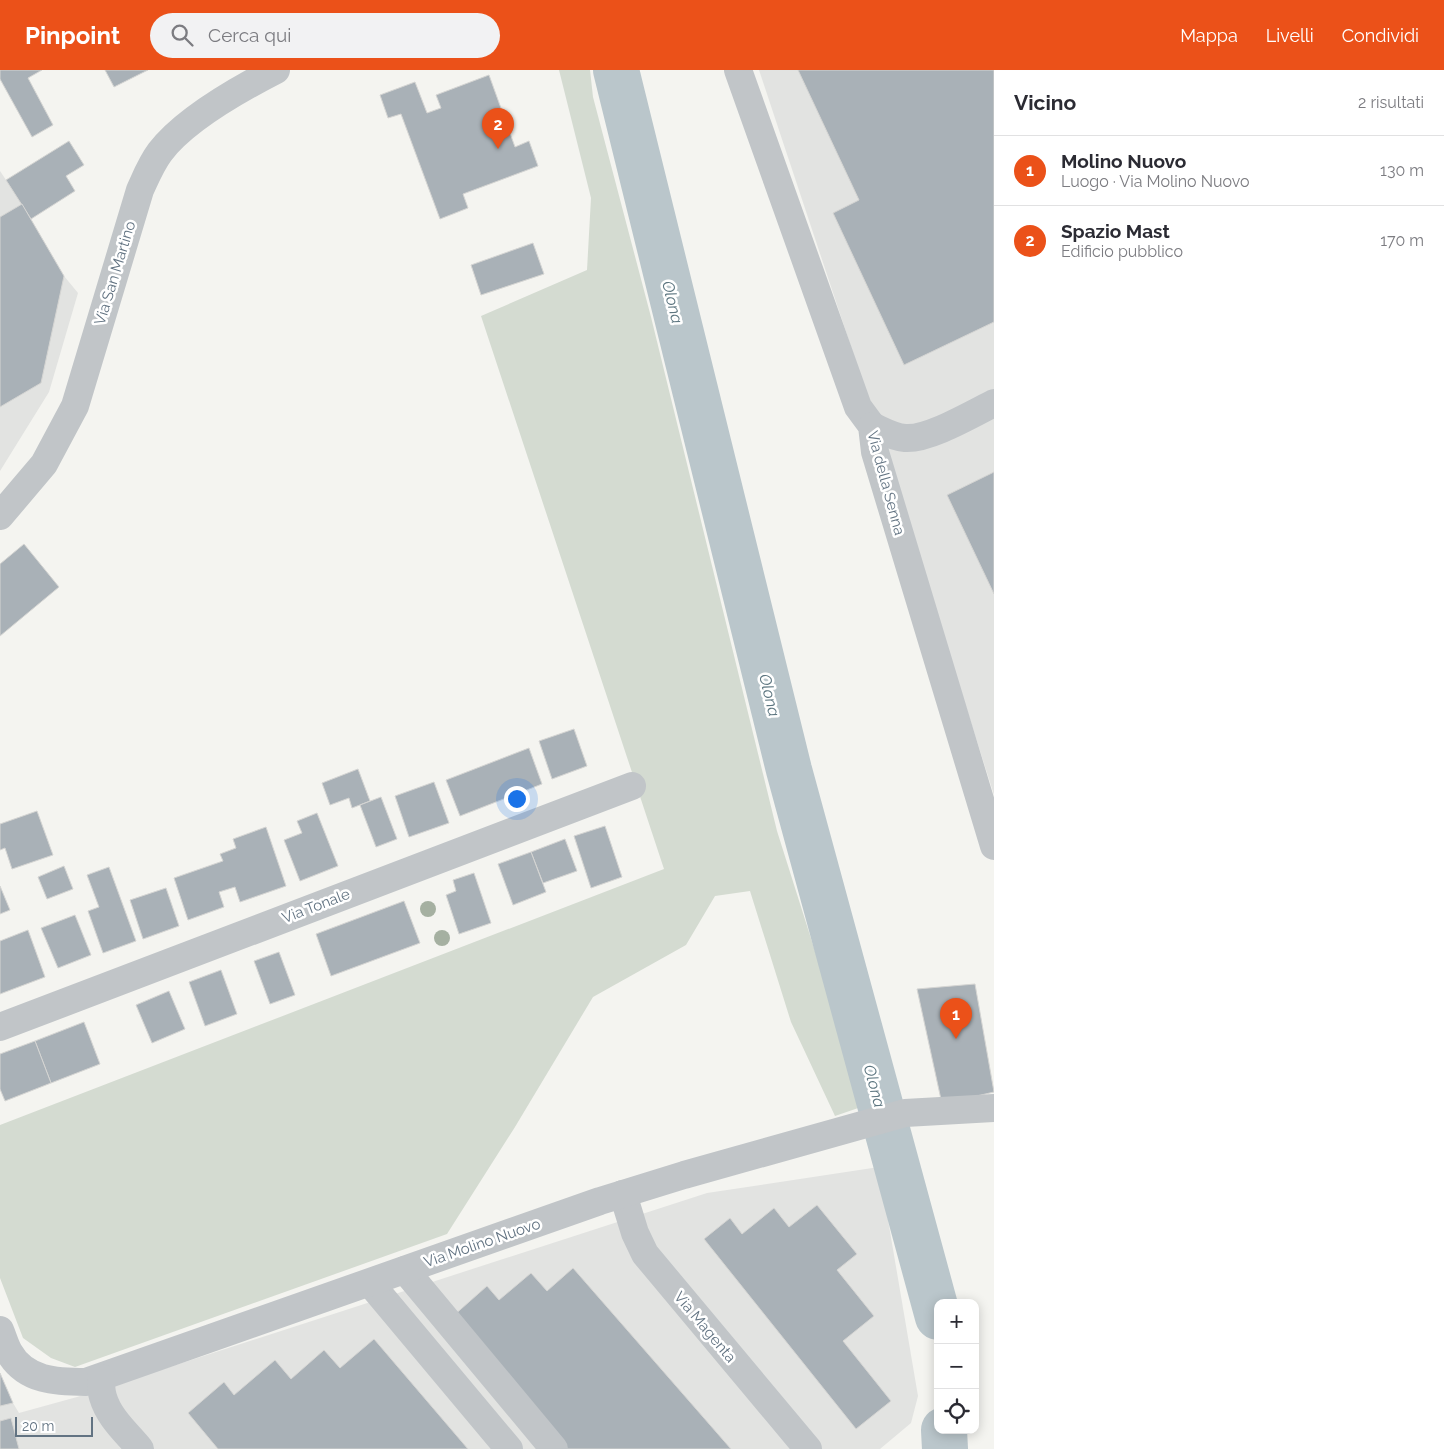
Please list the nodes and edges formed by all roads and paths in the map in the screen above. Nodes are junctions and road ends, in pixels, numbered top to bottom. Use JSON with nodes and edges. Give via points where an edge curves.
{"nodes":[{"id":1,"x":276,"y":70,"type":"edge"},
{"id":2,"x":738,"y":70,"type":"edge"},
{"id":3,"x":234,"y":79,"type":"edge"},
{"id":4,"x":994,"y":403,"type":"edge"},
{"id":5,"x":872,"y":426,"type":"junction"},
{"id":6,"x":0,"y":516,"type":"edge"},
{"id":7,"x":632,"y":786,"type":"dead end"},
{"id":8,"x":994,"y":846,"type":"edge"},
{"id":9,"x":0,"y":1027,"type":"edge"},
{"id":10,"x":994,"y":1108,"type":"edge"},
{"id":11,"x":623,"y":1194,"type":"junction"},
{"id":12,"x":405,"y":1270,"type":"junction"},
{"id":13,"x":370,"y":1283,"type":"junction"},
{"id":14,"x":0,"y":1330,"type":"edge"},
{"id":15,"x":101,"y":1378,"type":"junction"},
{"id":16,"x":140,"y":1449,"type":"edge"},
{"id":17,"x":509,"y":1449,"type":"edge"},
{"id":18,"x":554,"y":1449,"type":"edge"},
{"id":19,"x":808,"y":1449,"type":"edge"}],
"edges":[{"from":1,"to":3,"type":"street","name":"Via San Martino"},
{"from":2,"to":5,"type":"street","name":"Via della Senna","via":[[858,407]]},
{"from":3,"to":6,"type":"street","name":"Via San Martino","via":[[161,151],[154,162],[140,190],[75,406],[44,464]]},
{"from":4,"to":5,"type":"street","via":[[922,436],[892,436]]},
{"from":5,"to":8,"type":"street","name":"Via della Senna","via":[[879,467]]},
{"from":7,"to":9,"type":"street","name":"Via Tonale"},
{"from":10,"to":11,"type":"street","name":"Via Molino Nuovo","via":[[905,1113]]},
{"from":11,"to":12,"type":"street","name":"Via Molino Nuovo"},
{"from":11,"to":19,"type":"street","name":"Via Magenta","via":[[645,1254]]},
{"from":12,"to":13,"type":"street","name":"Via Molino Nuovo"},
{"from":12,"to":18,"type":"street"},
{"from":13,"to":15,"type":"street","name":"Via Molino Nuovo"},
{"from":13,"to":17,"type":"street"},
{"from":14,"to":15,"type":"street","name":"Via Molino Nuovo","via":[[20,1368],[35,1376],[66,1382]]},
{"from":15,"to":16,"type":"street","via":[[108,1409]]}]}
